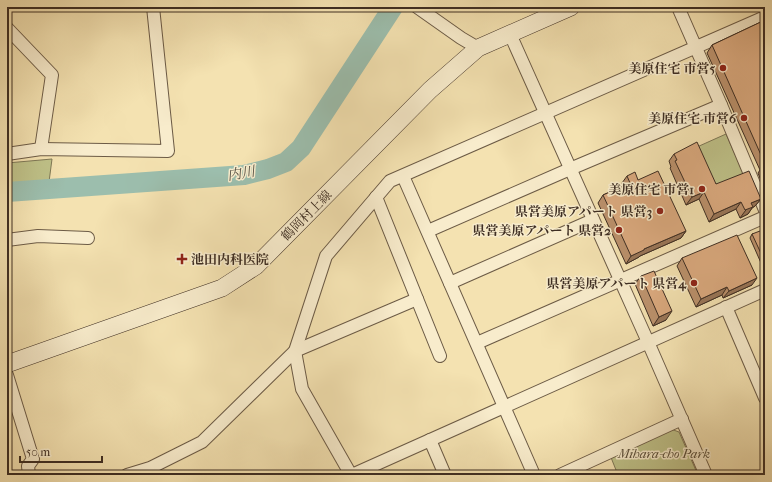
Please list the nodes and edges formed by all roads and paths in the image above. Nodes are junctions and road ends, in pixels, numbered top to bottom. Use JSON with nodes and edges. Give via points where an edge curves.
{"nodes":[{"id":1,"x":152,"y":7,"type":"edge"},
{"id":2,"x":417,"y":7,"type":"edge"},
{"id":3,"x":571,"y":7,"type":"edge"},
{"id":4,"x":678,"y":7,"type":"edge"},
{"id":5,"x":765,"y":17,"type":"edge"},
{"id":6,"x":7,"y":28,"type":"edge"},
{"id":7,"x":510,"y":34,"type":"junction"},
{"id":8,"x":694,"y":47,"type":"junction"},
{"id":9,"x":478,"y":48,"type":"junction"},
{"id":10,"x":721,"y":106,"type":"junction"},
{"id":11,"x":545,"y":113,"type":"junction"},
{"id":12,"x":41,"y":149,"type":"junction"},
{"id":13,"x":7,"y":154,"type":"edge"},
{"id":14,"x":570,"y":169,"type":"junction"},
{"id":15,"x":403,"y":176,"type":"junction"},
{"id":16,"x":376,"y":197,"type":"junction"},
{"id":17,"x":765,"y":210,"type":"edge"},
{"id":18,"x":765,"y":217,"type":"edge"},
{"id":19,"x":593,"y":220,"type":"junction"},
{"id":20,"x":428,"y":232,"type":"junction"},
{"id":21,"x":88,"y":238,"type":"dead end"},
{"id":22,"x":7,"y":240,"type":"edge"},
{"id":23,"x":621,"y":280,"type":"junction"},
{"id":24,"x":450,"y":283,"type":"junction"},
{"id":25,"x":765,"y":290,"type":"edge"},
{"id":26,"x":417,"y":299,"type":"junction"},
{"id":27,"x":726,"y":307,"type":"junction"},
{"id":28,"x":648,"y":342,"type":"junction"},
{"id":29,"x":476,"y":343,"type":"junction"},
{"id":30,"x":295,"y":351,"type":"junction"},
{"id":31,"x":440,"y":356,"type":"dead end"},
{"id":32,"x":7,"y":364,"type":"edge"},
{"id":33,"x":7,"y":375,"type":"edge"},
{"id":34,"x":765,"y":398,"type":"edge"},
{"id":35,"x":504,"y":407,"type":"junction"},
{"id":36,"x":682,"y":419,"type":"junction"},
{"id":37,"x":430,"y":440,"type":"junction"},
{"id":38,"x":29,"y":475,"type":"edge"},
{"id":39,"x":128,"y":475,"type":"edge"},
{"id":40,"x":352,"y":475,"type":"edge"},
{"id":41,"x":445,"y":475,"type":"edge"},
{"id":42,"x":534,"y":475,"type":"edge"},
{"id":43,"x":560,"y":475,"type":"edge"},
{"id":44,"x":706,"y":475,"type":"edge"}],
"edges":[{"from":1,"to":12,"type":"street","via":[[168,151]]},
{"from":2,"to":9,"type":"street"},
{"from":3,"to":7,"type":"main road","name":"鶴岡村上線"},
{"from":4,"to":8,"type":"street"},
{"from":5,"to":8,"type":"street"},
{"from":6,"to":12,"type":"street","via":[[52,75]]},
{"from":7,"to":9,"type":"main road","name":"鶴岡村上線"},
{"from":7,"to":11,"type":"street"},
{"from":8,"to":10,"type":"street"},
{"from":8,"to":11,"type":"street"},
{"from":9,"to":32,"type":"main road","name":"鶴岡村上線","via":[[430,90],[256,266],[243,275],[222,288]]},
{"from":10,"to":14,"type":"street"},
{"from":10,"to":17,"type":"street"},
{"from":11,"to":14,"type":"street"},
{"from":11,"to":15,"type":"street"},
{"from":12,"to":13,"type":"street"},
{"from":14,"to":19,"type":"street"},
{"from":14,"to":20,"type":"street"},
{"from":15,"to":16,"type":"street","via":[[390,181]]},
{"from":15,"to":20,"type":"street"},
{"from":16,"to":26,"type":"street"},
{"from":16,"to":30,"type":"street","via":[[326,256]]},
{"from":18,"to":23,"type":"street"},
{"from":19,"to":23,"type":"street"},
{"from":19,"to":24,"type":"street"},
{"from":20,"to":24,"type":"street"},
{"from":21,"to":22,"type":"street","via":[[38,236]]},
{"from":23,"to":28,"type":"street"},
{"from":23,"to":29,"type":"street"},
{"from":24,"to":29,"type":"street"},
{"from":25,"to":27,"type":"street"},
{"from":26,"to":30,"type":"street"},
{"from":26,"to":31,"type":"street"},
{"from":27,"to":28,"type":"street"},
{"from":27,"to":34,"type":"street"},
{"from":28,"to":35,"type":"street"},
{"from":28,"to":36,"type":"street"},
{"from":29,"to":35,"type":"street"},
{"from":30,"to":39,"type":"street","via":[[202,442],[150,468]]},
{"from":30,"to":40,"type":"street","via":[[302,389]]},
{"from":33,"to":38,"type":"street","via":[[33,459],[28,466]]},
{"from":35,"to":37,"type":"street"},
{"from":35,"to":42,"type":"street"},
{"from":36,"to":43,"type":"street"},
{"from":36,"to":44,"type":"street"},
{"from":37,"to":40,"type":"street"},
{"from":37,"to":41,"type":"street"}]}
